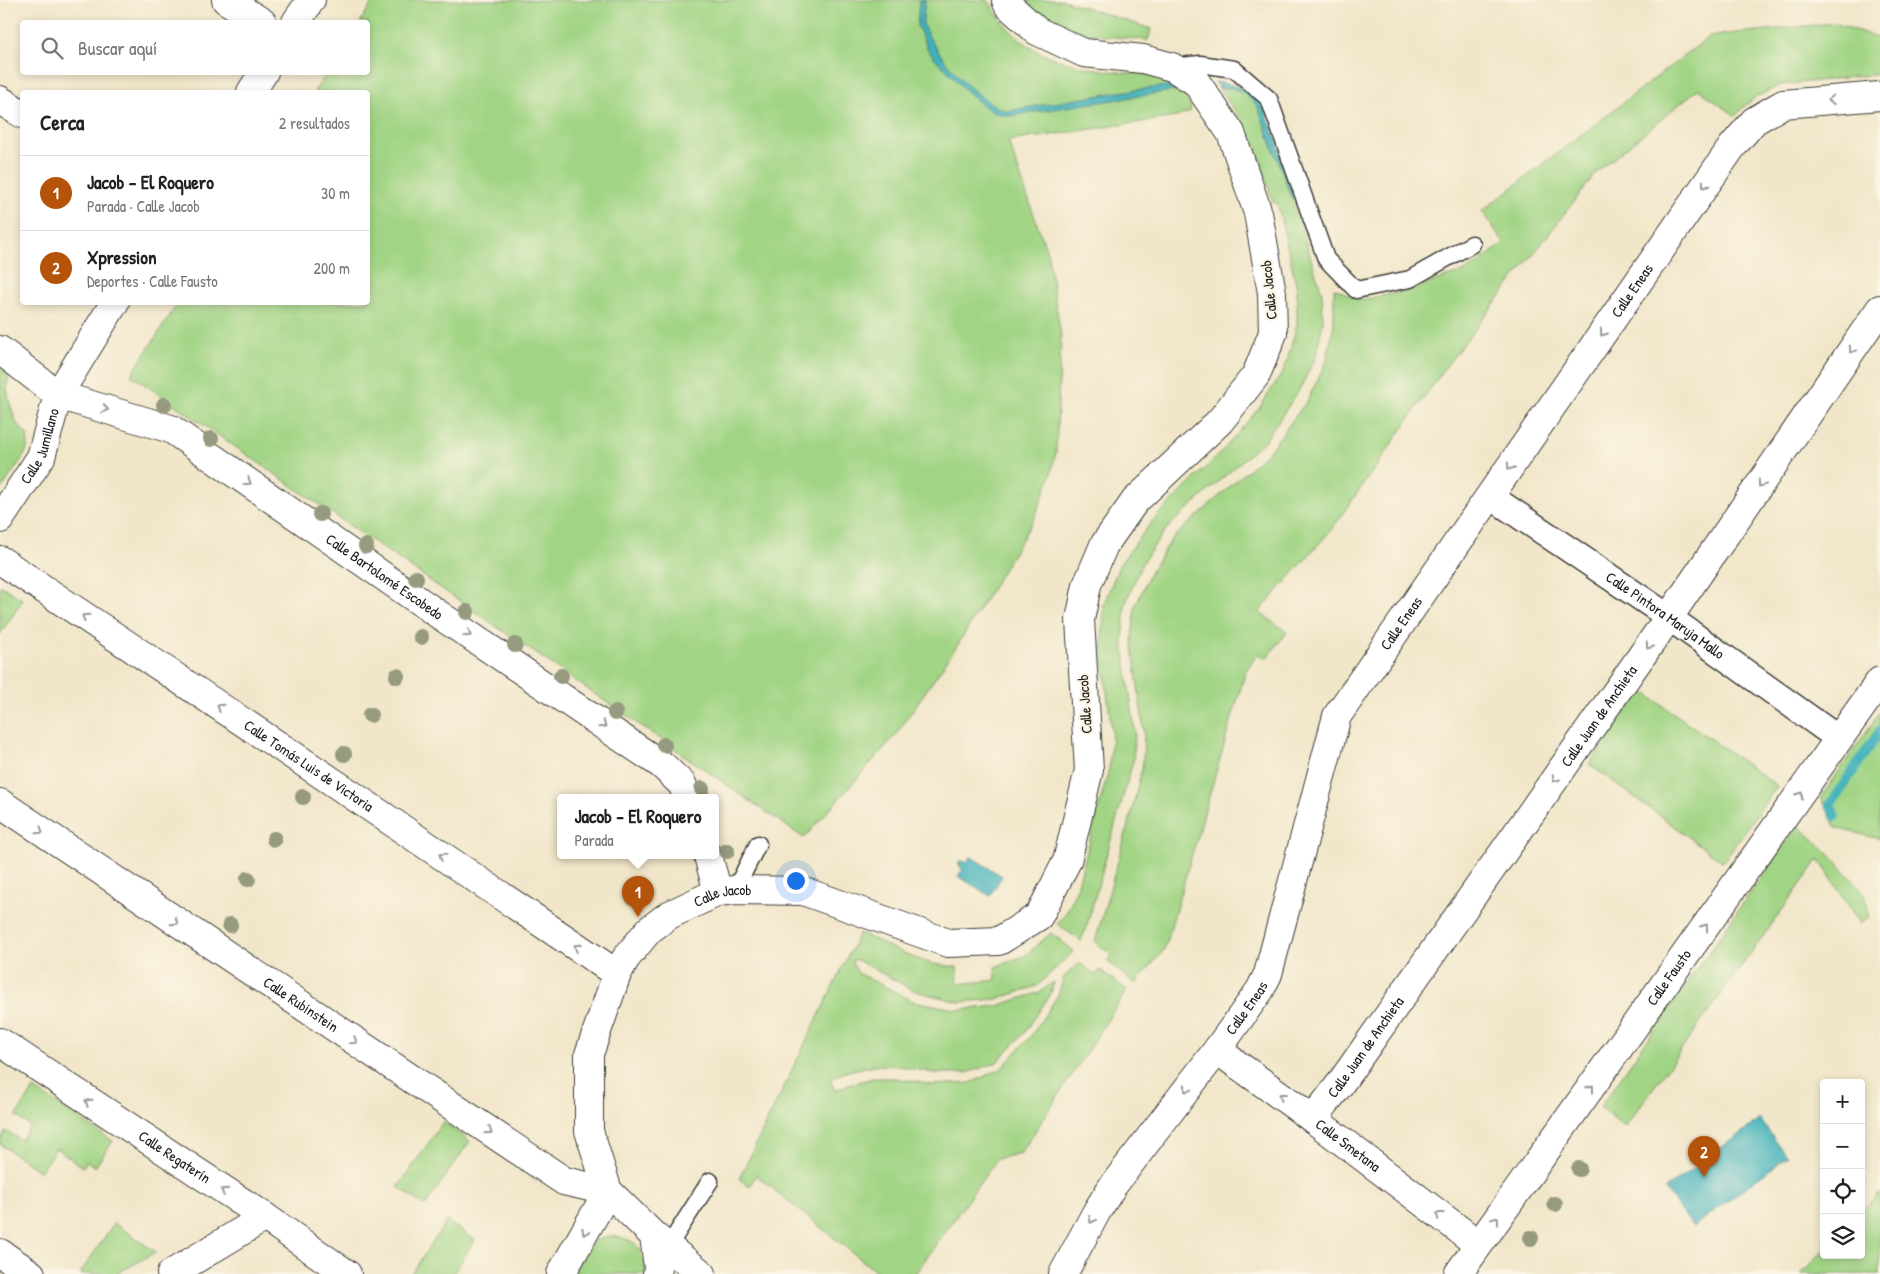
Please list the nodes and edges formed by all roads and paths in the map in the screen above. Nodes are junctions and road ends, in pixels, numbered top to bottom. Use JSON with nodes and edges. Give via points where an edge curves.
{"nodes":[{"id":1,"x":226,"y":0,"type":"edge"},
{"id":2,"x":311,"y":0,"type":"edge"},
{"id":3,"x":1006,"y":0,"type":"edge"},
{"id":4,"x":259,"y":20,"type":"edge"},
{"id":5,"x":297,"y":20,"type":"edge"},
{"id":6,"x":1172,"y":67,"type":"junction"},
{"id":7,"x":262,"y":75,"type":"edge"},
{"id":8,"x":252,"y":90,"type":"edge"},
{"id":9,"x":1880,"y":96,"type":"edge"},
{"id":10,"x":0,"y":100,"type":"edge"},
{"id":11,"x":20,"y":113,"type":"edge"},
{"id":12,"x":1472,"y":244,"type":"dead end"},
{"id":13,"x":113,"y":305,"type":"edge"},
{"id":14,"x":1880,"y":309,"type":"edge"},
{"id":15,"x":0,"y":350,"type":"edge"},
{"id":16,"x":58,"y":395,"type":"junction"},
{"id":17,"x":1490,"y":496,"type":"junction"},
{"id":18,"x":0,"y":519,"type":"edge"},
{"id":19,"x":0,"y":560,"type":"edge"},
{"id":20,"x":1669,"y":617,"type":"junction"},
{"id":21,"x":1880,"y":681,"type":"edge"},
{"id":22,"x":1839,"y":739,"type":"junction"},
{"id":23,"x":686,"y":794,"type":"edge"},
{"id":24,"x":0,"y":804,"type":"edge"},
{"id":25,"x":758,"y":844,"type":"dead end"},
{"id":26,"x":710,"y":859,"type":"edge"},
{"id":27,"x":726,"y":891,"type":"junction"},
{"id":28,"x":617,"y":974,"type":"junction"},
{"id":29,"x":0,"y":1042,"type":"edge"},
{"id":30,"x":1217,"y":1050,"type":"junction"},
{"id":31,"x":1313,"y":1119,"type":"junction"},
{"id":32,"x":710,"y":1181,"type":"dead end"},
{"id":33,"x":608,"y":1191,"type":"junction"},
{"id":34,"x":265,"y":1217,"type":"junction"},
{"id":35,"x":661,"y":1242,"type":"junction"},
{"id":36,"x":1478,"y":1244,"type":"junction"},
{"id":37,"x":0,"y":1253,"type":"edge"},
{"id":38,"x":31,"y":1274,"type":"edge"},
{"id":39,"x":171,"y":1274,"type":"edge"},
{"id":40,"x":347,"y":1274,"type":"edge"},
{"id":41,"x":561,"y":1274,"type":"edge"},
{"id":42,"x":657,"y":1274,"type":"edge"},
{"id":43,"x":702,"y":1274,"type":"edge"},
{"id":44,"x":1063,"y":1274,"type":"edge"},
{"id":45,"x":1458,"y":1274,"type":"edge"}],
"edges":[{"from":1,"to":4,"type":"street"},
{"from":2,"to":5,"type":"street"},
{"from":3,"to":6,"type":"street","name":"Calle Jacob","via":[[1037,31],[1084,53],[1143,59]]},
{"from":6,"to":12,"type":"lane","via":[[1200,64],[1234,69],[1269,99],[1326,259],[1356,290],[1410,278]]},
{"from":6,"to":27,"type":"street","name":"Calle Jacob","via":[[1196,82],[1231,134],[1258,213],[1272,293],[1272,333],[1256,375],[1220,421],[1135,501],[1104,545],[1087,585],[1080,620],[1089,770],[1066,861],[1039,916],[999,941],[948,943],[803,891]]},
{"from":7,"to":8,"type":"street"},
{"from":9,"to":17,"type":"street","name":"Calle Eneas","one_way":true,"via":[[1783,104],[1754,121],[1732,147]]},
{"from":10,"to":11,"type":"street"},
{"from":13,"to":16,"type":"street","name":"Calle Jumillano"},
{"from":14,"to":20,"type":"street","name":"Calle Juan de Anchieta","one_way":true},
{"from":15,"to":16,"type":"street"},
{"from":16,"to":18,"type":"street","name":"Calle Jumillano","via":[[41,457]]},
{"from":16,"to":23,"type":"street","name":"Calle Bartolomé Escobedo","one_way":true,"via":[[171,429],[662,765],[682,784]]},
{"from":17,"to":20,"type":"street","name":"Calle Pintora Maruja Mallo"},
{"from":17,"to":30,"type":"street","name":"Calle Eneas","via":[[1337,716],[1268,974]]},
{"from":28,"to":19,"type":"street","name":"Calle Tomás Luis de Victoria","one_way":true},
{"from":20,"to":22,"type":"street","name":"Calle Pintora Maruja Mallo"},
{"from":20,"to":31,"type":"street","name":"Calle Juan de Anchieta","one_way":true},
{"from":21,"to":22,"type":"street","name":"Calle Fausto"},
{"from":36,"to":22,"type":"street","name":"Calle Fausto","one_way":true},
{"from":24,"to":33,"type":"street","name":"Calle Rubinstein","one_way":true,"via":[[564,1181]]},
{"from":25,"to":27,"type":"lane"},
{"from":26,"to":27,"type":"street"},
{"from":27,"to":28,"type":"street","name":"Calle Jacob","via":[[669,914],[649,930]]},
{"from":28,"to":33,"type":"street","name":"Calle Jacob","via":[[589,1054],[590,1131]]},
{"from":34,"to":29,"type":"street","name":"Calle Regaterín","one_way":true},
{"from":31,"to":30,"type":"street","name":"Calle Smetana","one_way":true},
{"from":30,"to":44,"type":"street","name":"Calle Eneas","one_way":true,"via":[[1112,1187]]},
{"from":36,"to":31,"type":"street","name":"Calle Smetana","one_way":true},
{"from":32,"to":35,"type":"lane"},
{"from":33,"to":35,"type":"street","name":"Calle Jacob"},
{"from":33,"to":41,"type":"street","one_way":true},
{"from":34,"to":39,"type":"street"},
{"from":34,"to":40,"type":"street","name":"Calle Regaterín"},
{"from":35,"to":42,"type":"street"},
{"from":35,"to":43,"type":"street","name":"Calle Jacob"},
{"from":36,"to":45,"type":"street","name":"Calle Fausto"},
{"from":37,"to":38,"type":"street"}]}
